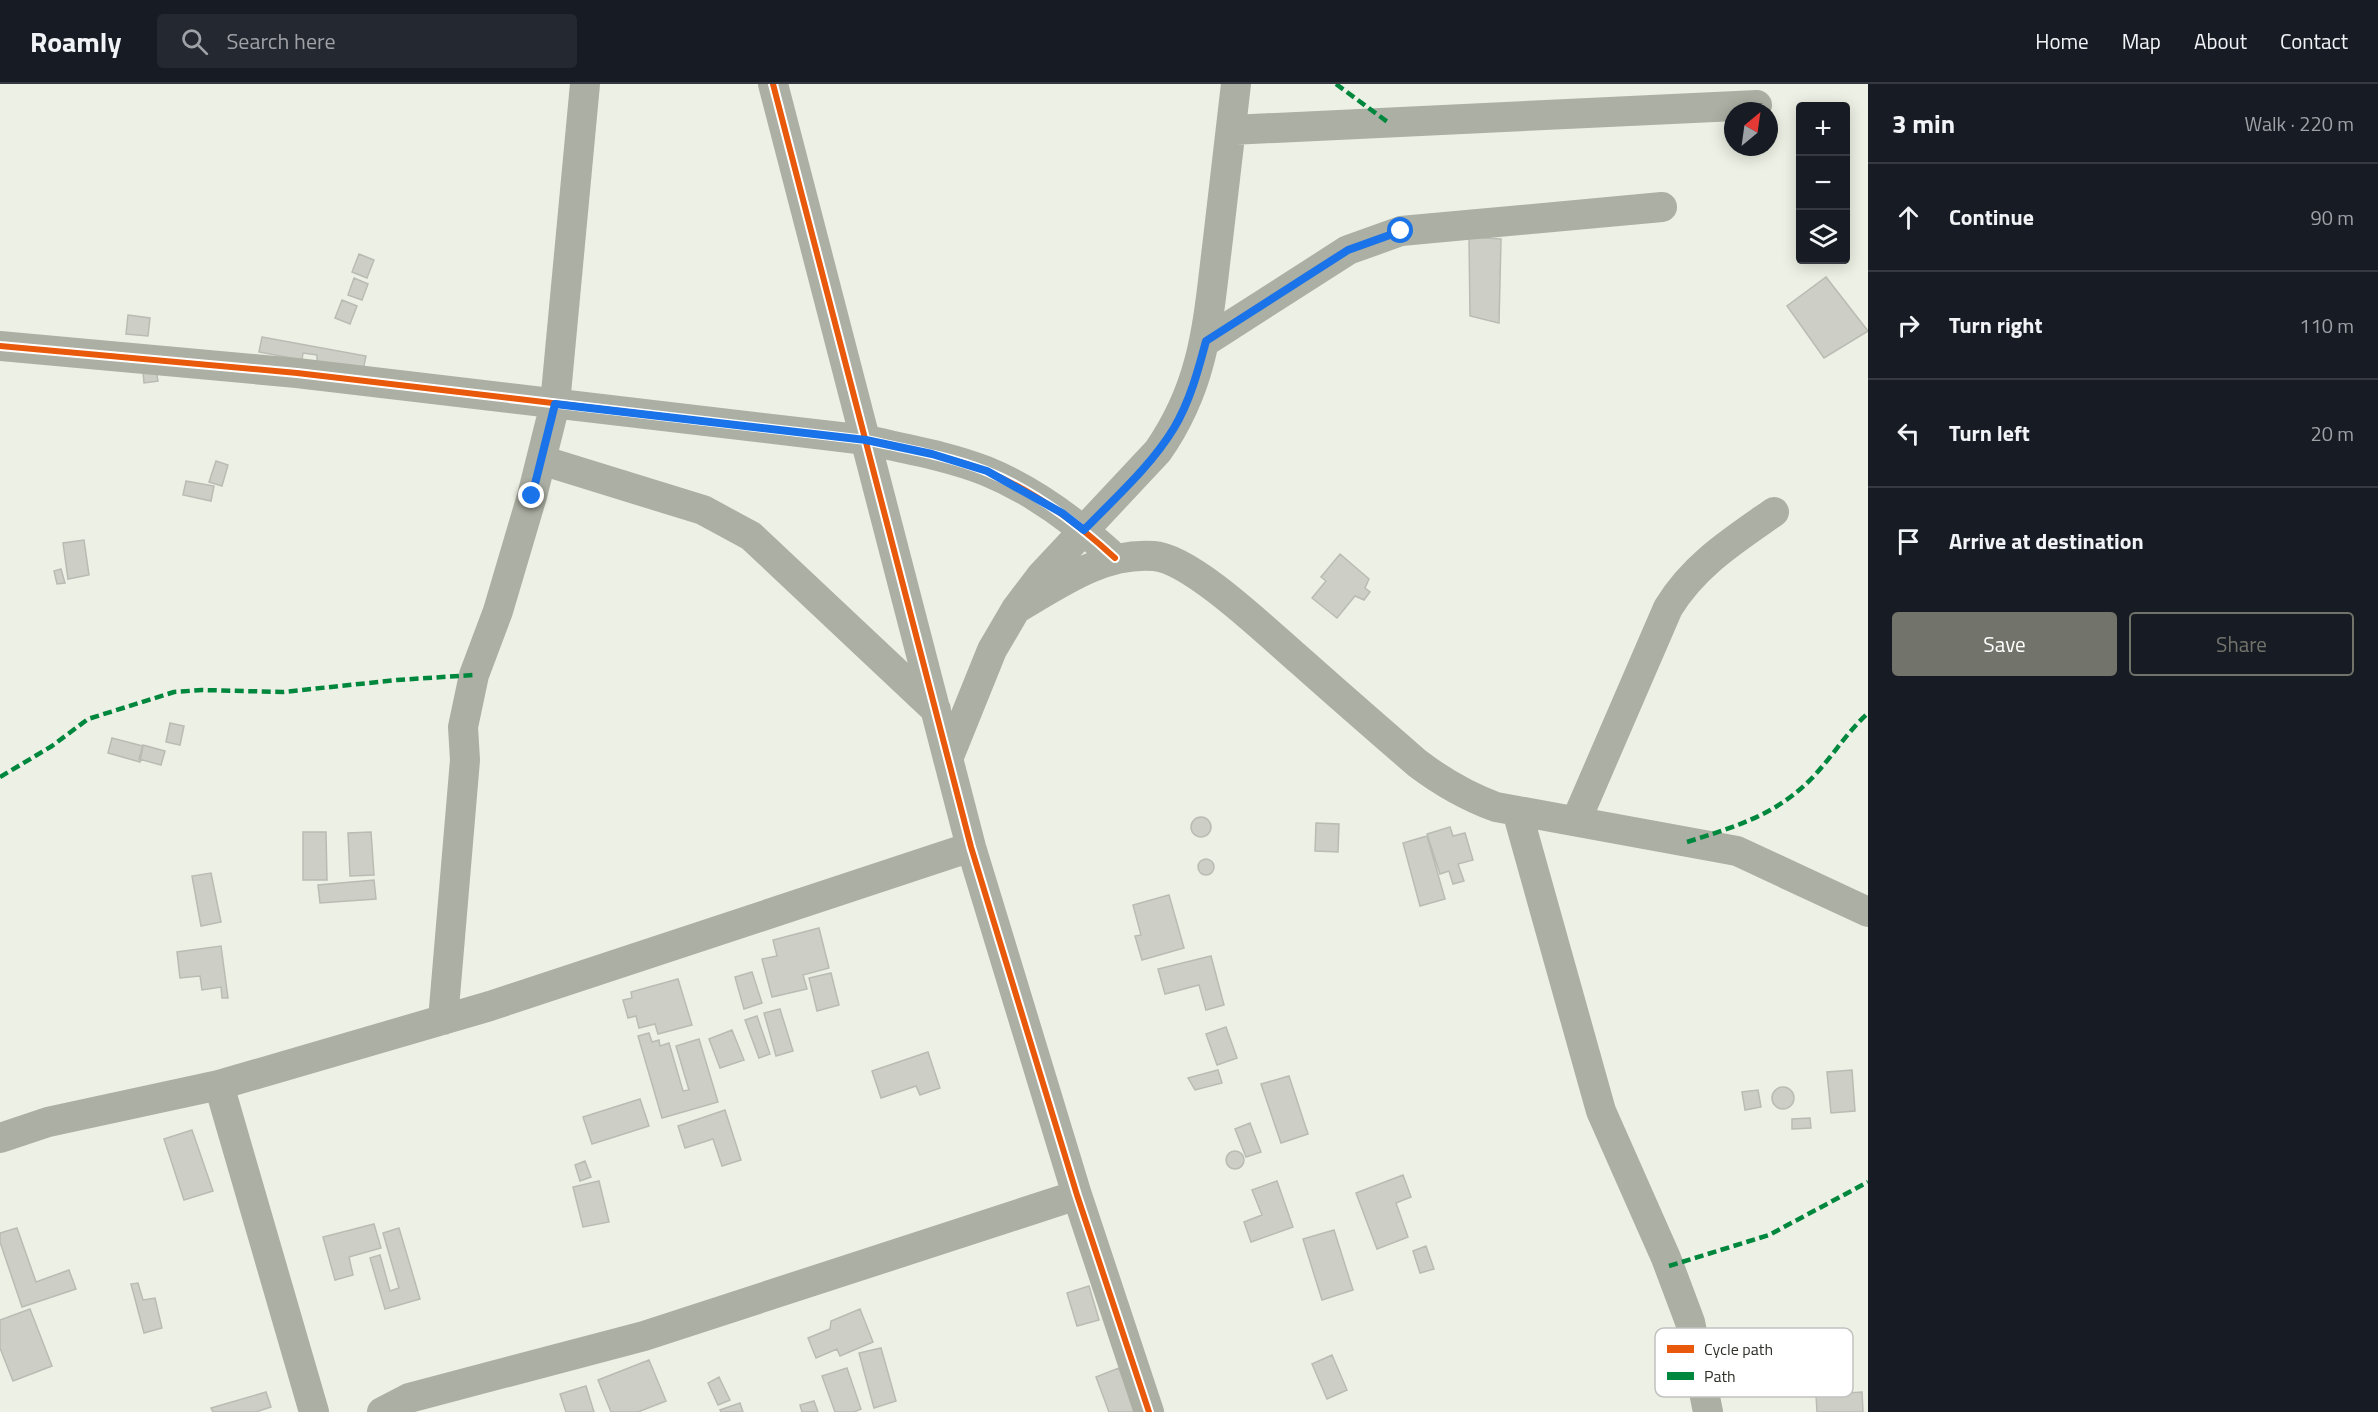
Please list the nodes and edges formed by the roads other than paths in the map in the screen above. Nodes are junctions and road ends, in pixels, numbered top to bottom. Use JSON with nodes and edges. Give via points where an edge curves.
{"nodes":[{"id":1,"x":585,"y":84,"type":"edge"},
{"id":2,"x":773,"y":84,"type":"edge"},
{"id":3,"x":1236,"y":84,"type":"edge"},
{"id":4,"x":1724,"y":107,"type":"edge"},
{"id":5,"x":1231,"y":130,"type":"junction"},
{"id":6,"x":1662,"y":207,"type":"dead end"},
{"id":7,"x":1206,"y":341,"type":"junction"},
{"id":8,"x":0,"y":346,"type":"edge"},
{"id":9,"x":555,"y":404,"type":"junction"},
{"id":10,"x":866,"y":440,"type":"junction"},
{"id":11,"x":541,"y":460,"type":"junction"},
{"id":12,"x":1774,"y":512,"type":"dead end"},
{"id":13,"x":1084,"y":530,"type":"junction"},
{"id":14,"x":1115,"y":558,"type":"junction"},
{"id":15,"x":1016,"y":609,"type":"junction"},
{"id":16,"x":936,"y":710,"type":"junction"},
{"id":17,"x":948,"y":759,"type":"junction"},
{"id":18,"x":1517,"y":811,"type":"junction"},
{"id":19,"x":1576,"y":821,"type":"junction"},
{"id":20,"x":971,"y":847,"type":"junction"},
{"id":21,"x":1868,"y":912,"type":"edge"},
{"id":22,"x":443,"y":1020,"type":"junction"},
{"id":23,"x":219,"y":1085,"type":"junction"},
{"id":24,"x":0,"y":1138,"type":"edge"},
{"id":25,"x":1077,"y":1195,"type":"junction"},
{"id":26,"x":1691,"y":1328,"type":"edge"},
{"id":27,"x":1705,"y":1397,"type":"edge"},
{"id":28,"x":314,"y":1412,"type":"edge"},
{"id":29,"x":382,"y":1412,"type":"edge"},
{"id":30,"x":1149,"y":1412,"type":"edge"},
{"id":31,"x":1708,"y":1412,"type":"edge"}],
"edges":[{"from":1,"to":9,"type":"street"},
{"from":2,"to":10,"type":"street"},
{"from":3,"to":5,"type":"street"},
{"from":4,"to":5,"type":"street"},
{"from":5,"to":7,"type":"street"},
{"from":6,"to":7,"type":"street","via":[[1401,231],[1348,250]]},
{"from":7,"to":13,"type":"street","via":[[1188,399],[1174,428],[1158,451]]},
{"from":8,"to":9,"type":"street","via":[[297,373]]},
{"from":9,"to":10,"type":"street"},
{"from":9,"to":11,"type":"street"},
{"from":10,"to":13,"type":"street","via":[[987,471]]},
{"from":10,"to":16,"type":"street"},
{"from":11,"to":16,"type":"street","via":[[703,510],[751,536]]},
{"from":11,"to":22,"type":"street","via":[[498,611],[474,675],[463,727],[465,760]]},
{"from":12,"to":19,"type":"street","via":[[1713,555],[1679,589]]},
{"from":13,"to":14,"type":"street"},
{"from":13,"to":15,"type":"street"},
{"from":14,"to":15,"type":"street","via":[[1080,572]]},
{"from":14,"to":18,"type":"street","via":[[1156,556],[1189,569],[1230,599],[1444,783],[1469,797]]},
{"from":15,"to":17,"type":"street","via":[[992,650]]},
{"from":16,"to":17,"type":"street"},
{"from":17,"to":20,"type":"street"},
{"from":18,"to":19,"type":"street"},
{"from":18,"to":26,"type":"street","via":[[1601,1111],[1666,1258]]},
{"from":19,"to":21,"type":"street","via":[[1737,851]]},
{"from":20,"to":22,"type":"street"},
{"from":20,"to":25,"type":"street"},
{"from":22,"to":23,"type":"street"},
{"from":23,"to":24,"type":"street","via":[[48,1122]]},
{"from":23,"to":28,"type":"street"},
{"from":25,"to":29,"type":"street","via":[[644,1336],[410,1398]]},
{"from":25,"to":30,"type":"street"},
{"from":27,"to":31,"type":"street"}]}
